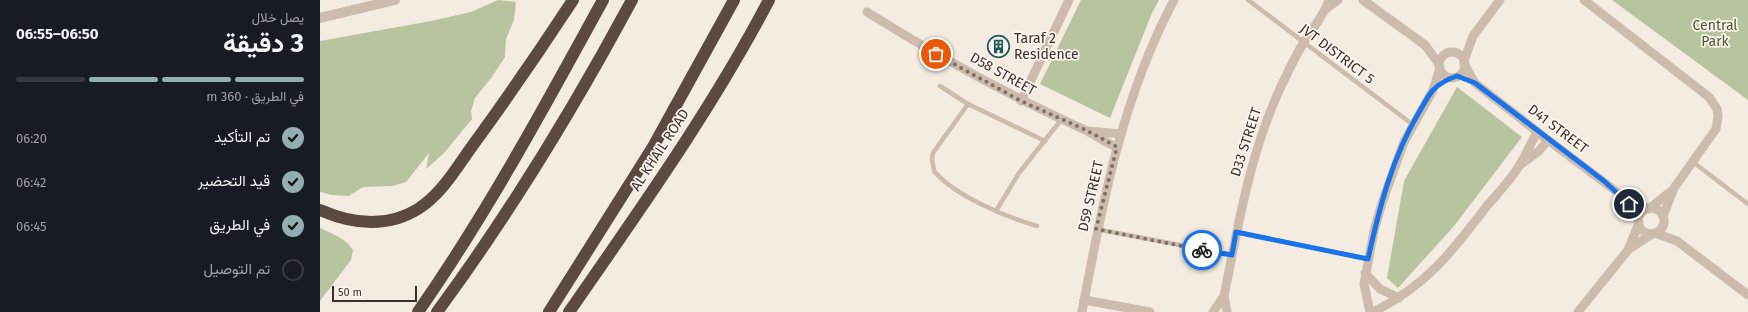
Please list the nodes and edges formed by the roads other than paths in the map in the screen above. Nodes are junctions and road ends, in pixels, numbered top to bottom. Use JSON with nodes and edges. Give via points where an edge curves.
{"nodes":[{"id":1,"x":395,"y":0,"type":"edge"},
{"id":2,"x":573,"y":0,"type":"edge"},
{"id":3,"x":603,"y":0,"type":"edge"},
{"id":4,"x":632,"y":0,"type":"edge"},
{"id":5,"x":734,"y":0,"type":"edge"},
{"id":6,"x":769,"y":0,"type":"edge"},
{"id":7,"x":1069,"y":0,"type":"edge"},
{"id":8,"x":1174,"y":0,"type":"edge"},
{"id":9,"x":1248,"y":0,"type":"edge"},
{"id":10,"x":1329,"y":0,"type":"edge"},
{"id":11,"x":1338,"y":0,"type":"edge"},
{"id":12,"x":1500,"y":0,"type":"edge"},
{"id":13,"x":1584,"y":0,"type":"edge"},
{"id":14,"x":1367,"y":1,"type":"edge"},
{"id":15,"x":1326,"y":9,"type":"junction"},
{"id":16,"x":867,"y":12,"type":"dead end"},
{"id":17,"x":320,"y":18,"type":"edge"},
{"id":18,"x":1473,"y":36,"type":"junction"},
{"id":19,"x":1304,"y":42,"type":"junction"},
{"id":20,"x":1425,"y":45,"type":"junction"},
{"id":21,"x":1449,"y":52,"type":"junction"},
{"id":22,"x":1464,"y":63,"type":"junction"},
{"id":23,"x":1440,"y":66,"type":"junction"},
{"id":24,"x":1455,"y":77,"type":"junction"},
{"id":25,"x":1475,"y":83,"type":"junction"},
{"id":26,"x":940,"y":86,"type":"dead end"},
{"id":27,"x":1433,"y":90,"type":"junction"},
{"id":28,"x":1021,"y":101,"type":"junction"},
{"id":29,"x":968,"y":104,"type":"junction"},
{"id":30,"x":1061,"y":120,"type":"junction"},
{"id":31,"x":1412,"y":124,"type":"junction"},
{"id":32,"x":1086,"y":130,"type":"junction"},
{"id":33,"x":1538,"y":132,"type":"junction"},
{"id":34,"x":1120,"y":134,"type":"junction"},
{"id":35,"x":1548,"y":140,"type":"junction"},
{"id":36,"x":1045,"y":141,"type":"junction"},
{"id":37,"x":1117,"y":147,"type":"junction"},
{"id":38,"x":1693,"y":162,"type":"junction"},
{"id":39,"x":1519,"y":166,"type":"junction"},
{"id":40,"x":1674,"y":188,"type":"junction"},
{"id":41,"x":1624,"y":198,"type":"junction"},
{"id":42,"x":1748,"y":204,"type":"edge"},
{"id":43,"x":1649,"y":208,"type":"junction"},
{"id":44,"x":320,"y":210,"type":"edge"},
{"id":45,"x":996,"y":211,"type":"junction"},
{"id":46,"x":1663,"y":219,"type":"junction"},
{"id":47,"x":1638,"y":222,"type":"junction"},
{"id":48,"x":1037,"y":226,"type":"dead end"},
{"id":49,"x":1096,"y":229,"type":"junction"},
{"id":50,"x":1236,"y":232,"type":"junction"},
{"id":51,"x":1654,"y":234,"type":"junction"},
{"id":52,"x":1677,"y":241,"type":"junction"},
{"id":53,"x":1628,"y":250,"type":"junction"},
{"id":54,"x":1232,"y":255,"type":"junction"},
{"id":55,"x":1368,"y":259,"type":"junction"},
{"id":56,"x":1366,"y":273,"type":"junction"},
{"id":57,"x":1748,"y":295,"type":"edge"},
{"id":58,"x":1224,"y":296,"type":"junction"},
{"id":59,"x":1399,"y":298,"type":"junction"},
{"id":60,"x":1084,"y":300,"type":"junction"},
{"id":61,"x":418,"y":312,"type":"edge"},
{"id":62,"x":437,"y":312,"type":"edge"},
{"id":63,"x":549,"y":312,"type":"edge"},
{"id":64,"x":569,"y":312,"type":"edge"},
{"id":65,"x":1082,"y":312,"type":"edge"},
{"id":66,"x":1150,"y":312,"type":"edge"},
{"id":67,"x":1214,"y":312,"type":"edge"},
{"id":68,"x":1227,"y":312,"type":"edge"},
{"id":69,"x":1372,"y":312,"type":"edge"},
{"id":70,"x":1578,"y":312,"type":"edge"}],
"edges":[{"from":1,"to":17,"type":"street"},
{"from":2,"to":44,"type":"highway","via":[[481,134],[443,186],[427,202],[402,216],[374,222],[340,218]]},
{"from":3,"to":61,"type":"highway","via":[[510,168]]},
{"from":4,"to":62,"type":"highway","via":[[550,142]]},
{"from":5,"to":63,"type":"highway","via":[[653,148]]},
{"from":6,"to":64,"type":"highway","name":"AL KHAIL ROAD","via":[[728,72],[687,136]]},
{"from":7,"to":28,"type":"street"},
{"from":8,"to":34,"type":"street","name":"D59 STREET","via":[[1140,74]]},
{"from":9,"to":19,"type":"lane","name":"JVT DISTRICT 5"},
{"from":10,"to":15,"type":"street","name":"D33 STREET"},
{"from":11,"to":15,"type":"street","name":"D33 STREET"},
{"from":12,"to":18,"type":"street"},
{"from":13,"to":38,"type":"street","via":[[1714,103],[1718,116],[1716,128]]},
{"from":14,"to":20,"type":"street"},
{"from":15,"to":19,"type":"street","name":"D33 STREET"},
{"from":16,"to":28,"type":"street","name":"D58 STREET"},
{"from":18,"to":21,"type":"street"},
{"from":18,"to":22,"type":"street"},
{"from":19,"to":31,"type":"lane","name":"JVT DISTRICT 5"},
{"from":19,"to":50,"type":"street","name":"D33 STREET","via":[[1266,121],[1249,176]]},
{"from":20,"to":21,"type":"street"},
{"from":20,"to":23,"type":"street"},
{"from":21,"to":22,"type":"street","via":[[1460,55]]},
{"from":21,"to":23,"type":"street","via":[[1443,56]]},
{"from":22,"to":24,"type":"street","via":[[1462,72]]},
{"from":22,"to":25,"type":"street","name":"D41 STREET"},
{"from":23,"to":24,"type":"street","via":[[1444,74]]},
{"from":23,"to":27,"type":"street"},
{"from":24,"to":25,"type":"street","name":"D41 STREET"},
{"from":24,"to":27,"type":"street"},
{"from":25,"to":33,"type":"street","name":"D41 STREET"},
{"from":26,"to":29,"type":"lane"},
{"from":27,"to":31,"type":"street"},
{"from":28,"to":30,"type":"street","name":"D58 STREET"},
{"from":29,"to":36,"type":"lane"},
{"from":29,"to":45,"type":"lane","via":[[933,153],[932,165],[938,176]]},
{"from":30,"to":32,"type":"street","name":"D58 STREET"},
{"from":30,"to":36,"type":"lane"},
{"from":31,"to":55,"type":"street","via":[[1388,182]]},
{"from":32,"to":34,"type":"street","name":"D58 STREET"},
{"from":32,"to":37,"type":"street","name":"D58 STREET"},
{"from":33,"to":35,"type":"street","name":"D41 STREET"},
{"from":33,"to":39,"type":"street","via":[[1529,144]]},
{"from":34,"to":37,"type":"street","name":"D59 STREET"},
{"from":35,"to":39,"type":"street","via":[[1539,151]]},
{"from":35,"to":41,"type":"street","name":"D41 STREET"},
{"from":36,"to":45,"type":"lane","via":[[1019,173]]},
{"from":37,"to":49,"type":"street","name":"D59 STREET"},
{"from":38,"to":40,"type":"street"},
{"from":38,"to":42,"type":"lane"},
{"from":39,"to":59,"type":"street","via":[[1444,260]]},
{"from":40,"to":43,"type":"street"},
{"from":40,"to":46,"type":"street"},
{"from":41,"to":43,"type":"street","name":"D41 STREET"},
{"from":41,"to":47,"type":"street","name":"D41 STREET"},
{"from":43,"to":46,"type":"street","via":[[1656,209]]},
{"from":43,"to":47,"type":"street","via":[[1640,215]]},
{"from":45,"to":48,"type":"lane"},
{"from":46,"to":51,"type":"street","via":[[1660,230]]},
{"from":46,"to":52,"type":"street"},
{"from":47,"to":51,"type":"street","via":[[1643,231]]},
{"from":47,"to":53,"type":"street"},
{"from":49,"to":54,"type":"lane"},
{"from":49,"to":60,"type":"street","name":"D59 STREET"},
{"from":50,"to":54,"type":"street","name":"D33 STREET"},
{"from":50,"to":55,"type":"lane"},
{"from":51,"to":52,"type":"street"},
{"from":51,"to":53,"type":"street"},
{"from":52,"to":57,"type":"street"},
{"from":53,"to":70,"type":"street"},
{"from":54,"to":58,"type":"street","name":"D33 STREET"},
{"from":55,"to":56,"type":"street"},
{"from":56,"to":59,"type":"street","via":[[1380,289]]},
{"from":56,"to":69,"type":"street","via":[[1365,292]]},
{"from":58,"to":67,"type":"street","name":"D33 STREET"},
{"from":58,"to":68,"type":"street","name":"D33 STREET"},
{"from":59,"to":69,"type":"street"},
{"from":60,"to":65,"type":"street","name":"D59 STREET"},
{"from":60,"to":66,"type":"street"}]}
